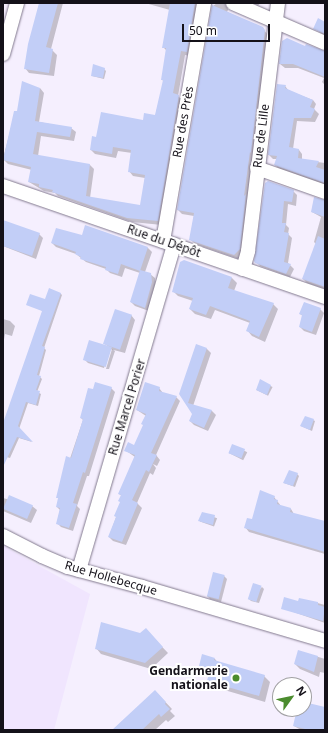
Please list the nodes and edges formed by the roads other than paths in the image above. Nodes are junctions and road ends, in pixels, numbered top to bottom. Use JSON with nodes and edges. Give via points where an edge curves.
{"nodes":[{"id":1,"x":17,"y":3,"type":"edge"},
{"id":2,"x":204,"y":3,"type":"edge"},
{"id":3,"x":233,"y":3,"type":"edge"},
{"id":4,"x":278,"y":3,"type":"edge"},
{"id":5,"x":276,"y":22,"type":"junction"},
{"id":6,"x":325,"y":43,"type":"edge"},
{"id":7,"x":3,"y":54,"type":"edge"},
{"id":8,"x":257,"y":168,"type":"junction"},
{"id":9,"x":3,"y":186,"type":"edge"},
{"id":10,"x":325,"y":192,"type":"edge"},
{"id":11,"x":169,"y":243,"type":"junction"},
{"id":12,"x":243,"y":269,"type":"junction"},
{"id":13,"x":325,"y":297,"type":"edge"},
{"id":14,"x":3,"y":536,"type":"edge"},
{"id":15,"x":79,"y":570,"type":"junction"},
{"id":16,"x":321,"y":640,"type":"edge"}],
"edges":[{"from":1,"to":7,"type":"street"},
{"from":2,"to":11,"type":"street","name":"Rue des Près"},
{"from":3,"to":5,"type":"street"},
{"from":4,"to":5,"type":"street","name":"Rue de Lille"},
{"from":5,"to":6,"type":"street"},
{"from":5,"to":8,"type":"street","name":"Rue de Lille"},
{"from":8,"to":10,"type":"street"},
{"from":8,"to":12,"type":"street","name":"Rue de Lille","via":[[248,251]]},
{"from":9,"to":11,"type":"street","name":"Rue du Dépôt"},
{"from":11,"to":12,"type":"street","name":"Rue du Dépôt"},
{"from":11,"to":15,"type":"street","name":"Rue Marcel Porier"},
{"from":12,"to":13,"type":"street","name":"Rue du Dépôt"},
{"from":14,"to":15,"type":"street","name":"Rue Hollebecque","via":[[50,560]]},
{"from":15,"to":16,"type":"street","name":"Rue Hollebecque"}]}
